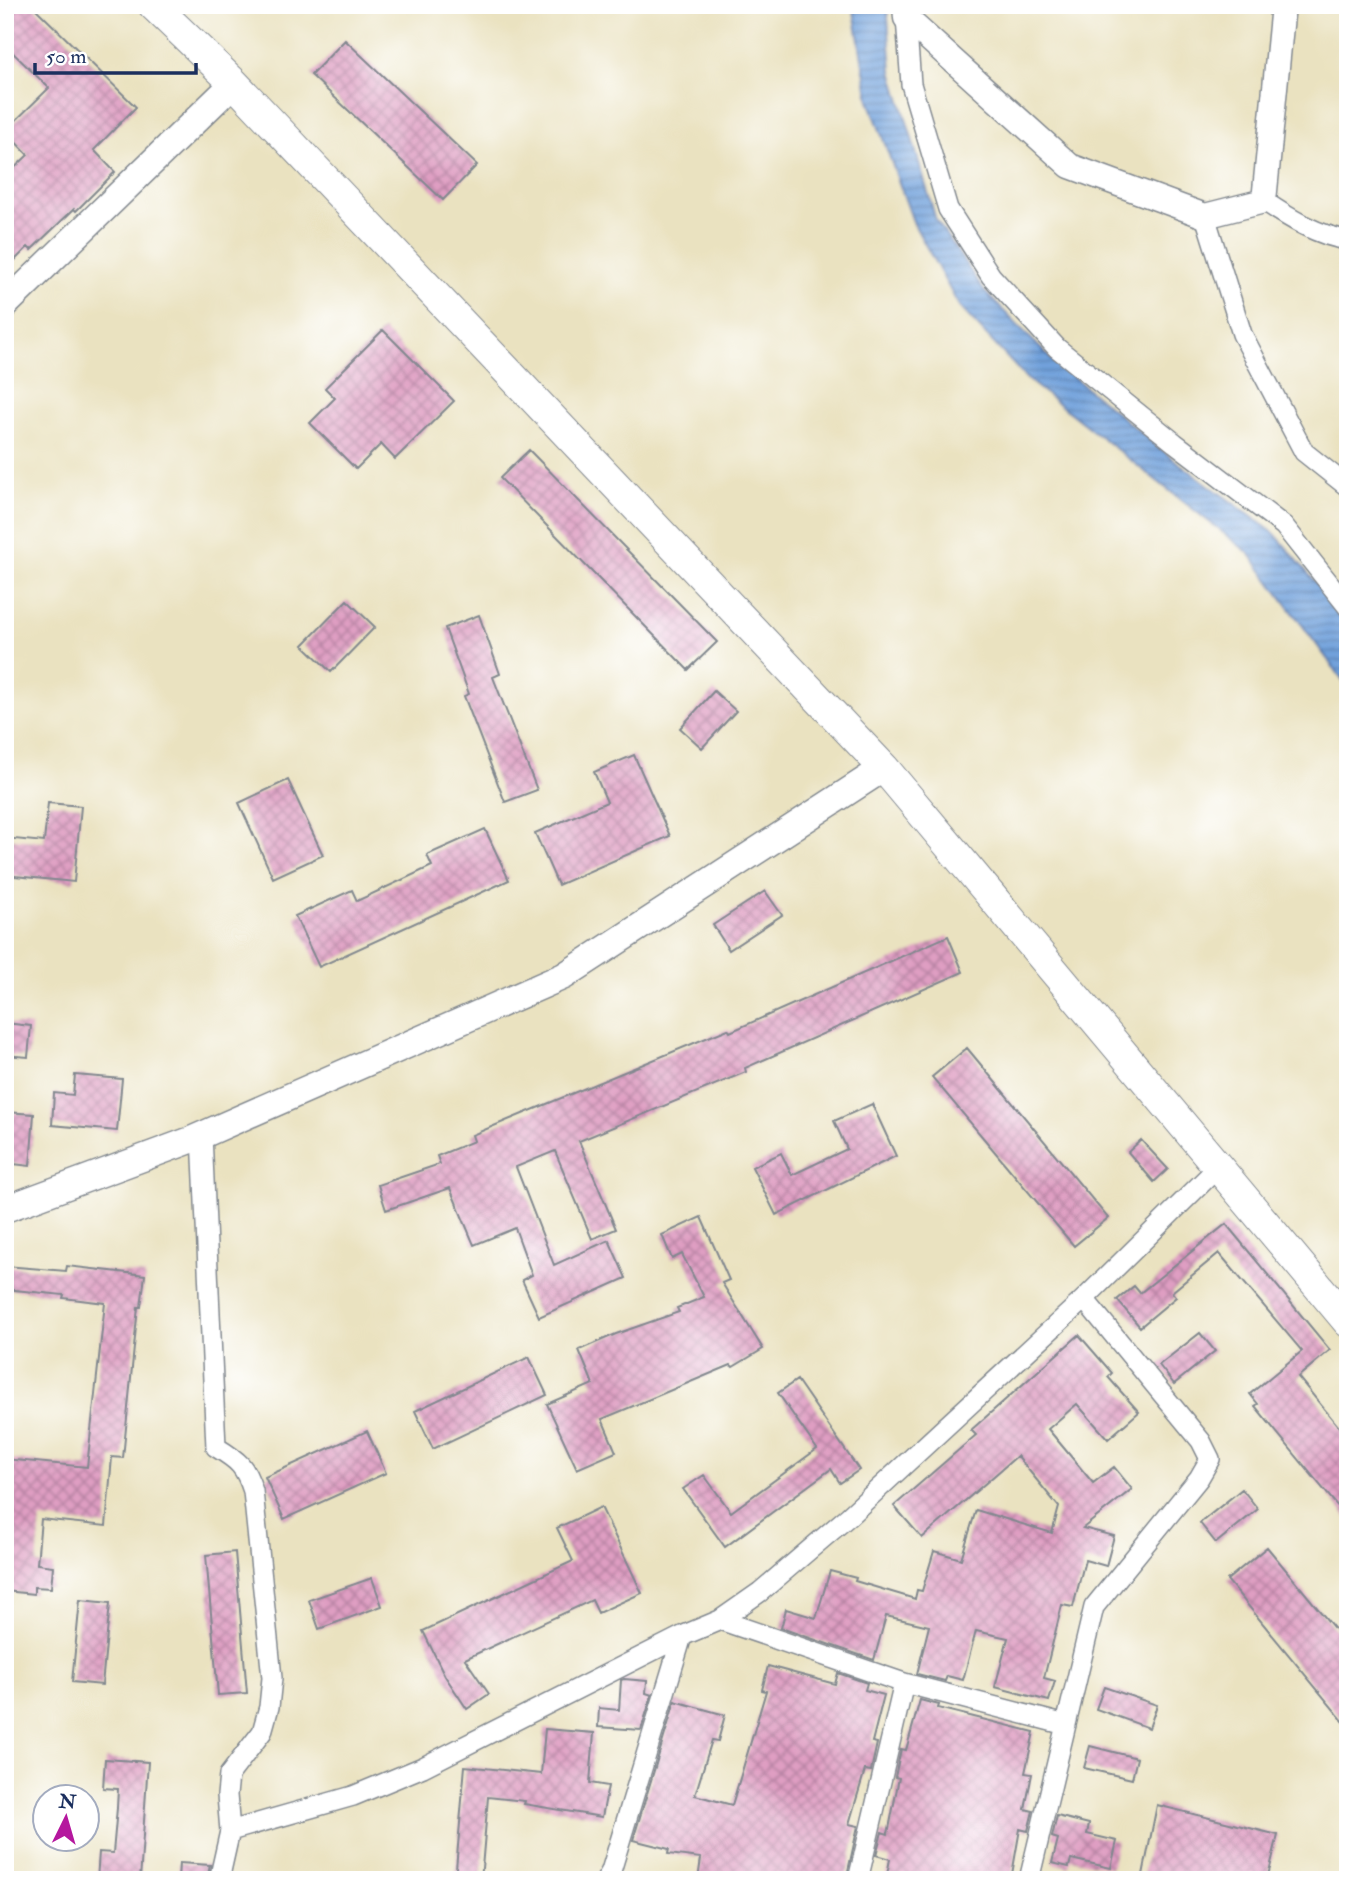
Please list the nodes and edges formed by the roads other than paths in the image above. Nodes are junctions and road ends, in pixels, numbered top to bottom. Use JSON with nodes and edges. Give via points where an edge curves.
{"nodes":[{"id":1,"x":153,"y":5,"type":"edge"},
{"id":2,"x":1283,"y":5,"type":"edge"},
{"id":3,"x":906,"y":12,"type":"edge"},
{"id":4,"x":234,"y":83,"type":"junction"},
{"id":5,"x":1264,"y":201,"type":"junction"},
{"id":6,"x":1205,"y":216,"type":"junction"},
{"id":7,"x":1348,"y":240,"type":"edge"},
{"id":8,"x":5,"y":305,"type":"edge"},
{"id":9,"x":1348,"y":487,"type":"edge"},
{"id":10,"x":1348,"y":607,"type":"edge"},
{"id":11,"x":884,"y":768,"type":"junction"},
{"id":12,"x":202,"y":1135,"type":"junction"},
{"id":13,"x":1218,"y":1167,"type":"junction"},
{"id":14,"x":5,"y":1209,"type":"edge"},
{"id":15,"x":1084,"y":1299,"type":"junction"},
{"id":16,"x":1348,"y":1322,"type":"edge"},
{"id":17,"x":720,"y":1620,"type":"junction"},
{"id":18,"x":682,"y":1636,"type":"junction"},
{"id":19,"x":904,"y":1683,"type":"junction"},
{"id":20,"x":1066,"y":1725,"type":"junction"},
{"id":21,"x":230,"y":1830,"type":"junction"},
{"id":22,"x":219,"y":1880,"type":"edge"},
{"id":23,"x":606,"y":1880,"type":"edge"},
{"id":24,"x":858,"y":1880,"type":"edge"},
{"id":25,"x":1030,"y":1880,"type":"edge"}],
"edges":[{"from":1,"to":4,"type":"main road"},
{"from":2,"to":5,"type":"street"},
{"from":3,"to":6,"type":"street","via":[[1070,166]]},
{"from":3,"to":10,"type":"street","via":[[911,84],[948,209],[991,276],[1057,348],[1284,526]]},
{"from":4,"to":8,"type":"main road"},
{"from":4,"to":11,"type":"main road"},
{"from":5,"to":6,"type":"street"},
{"from":5,"to":7,"type":"street","via":[[1333,238]]},
{"from":6,"to":9,"type":"street","via":[[1242,334],[1304,452]]},
{"from":11,"to":12,"type":"main road","via":[[564,976]]},
{"from":11,"to":13,"type":"main road"},
{"from":12,"to":14,"type":"main road"},
{"from":12,"to":21,"type":"street","via":[[216,1447],[246,1469],[253,1491],[272,1678],[262,1732],[229,1776]]},
{"from":13,"to":15,"type":"street"},
{"from":13,"to":16,"type":"main road"},
{"from":15,"to":17,"type":"street","via":[[849,1516]]},
{"from":15,"to":20,"type":"street","via":[[1210,1459],[1094,1607]]},
{"from":17,"to":18,"type":"street"},
{"from":17,"to":19,"type":"street"},
{"from":18,"to":21,"type":"street","via":[[423,1767],[353,1796]]},
{"from":18,"to":23,"type":"street"},
{"from":19,"to":20,"type":"street"},
{"from":19,"to":24,"type":"street"},
{"from":20,"to":25,"type":"street"},
{"from":21,"to":22,"type":"street"}]}
